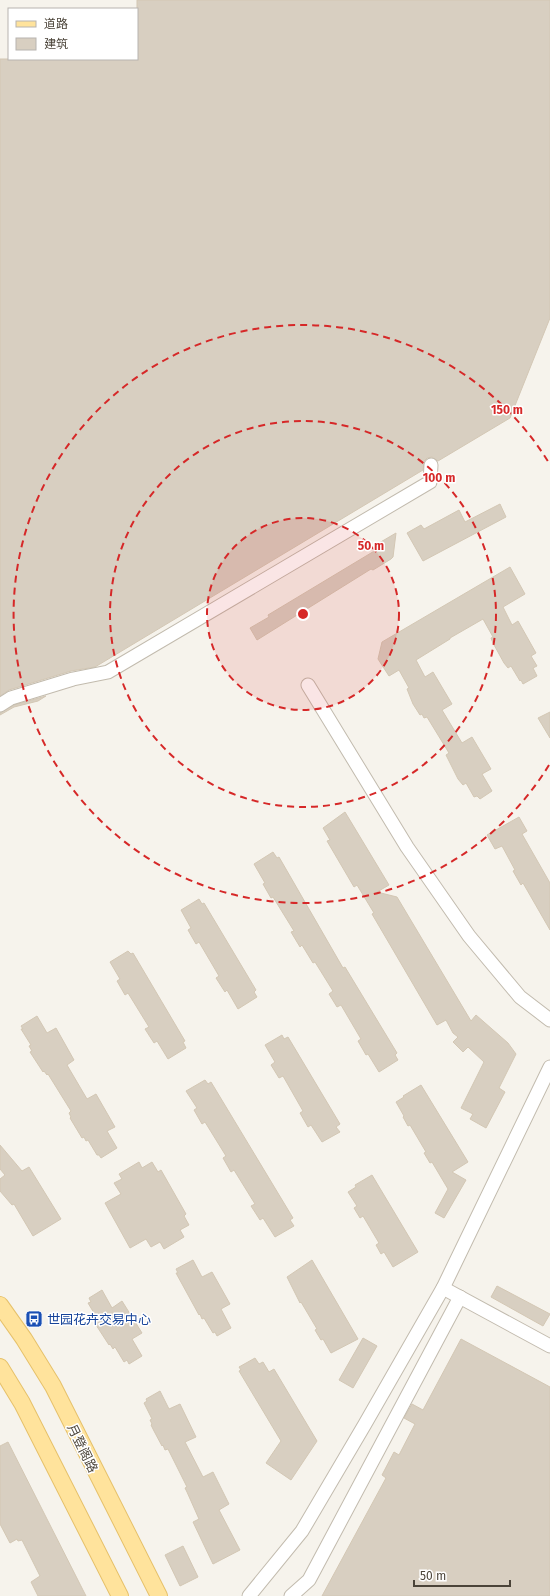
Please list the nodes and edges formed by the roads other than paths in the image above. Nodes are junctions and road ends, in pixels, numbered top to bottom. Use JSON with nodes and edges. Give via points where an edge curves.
{"nodes":[{"id":1,"x":431,"y":465,"type":"dead end"},
{"id":2,"x":308,"y":685,"type":"dead end"},
{"id":3,"x":0,"y":705,"type":"edge"},
{"id":4,"x":550,"y":1020,"type":"edge"},
{"id":5,"x":550,"y":1067,"type":"edge"},
{"id":6,"x":443,"y":1288,"type":"junction"},
{"id":7,"x":460,"y":1297,"type":"junction"},
{"id":8,"x":0,"y":1305,"type":"edge"},
{"id":9,"x":550,"y":1346,"type":"edge"},
{"id":10,"x":0,"y":1367,"type":"edge"},
{"id":11,"x":120,"y":1596,"type":"edge"},
{"id":12,"x":159,"y":1596,"type":"edge"},
{"id":13,"x":249,"y":1596,"type":"edge"},
{"id":14,"x":291,"y":1596,"type":"edge"}],
"edges":[{"from":1,"to":3,"type":"street","via":[[430,482],[108,672],[73,679],[11,698]]},
{"from":2,"to":4,"type":"street","via":[[407,847],[469,936],[520,997]]},
{"from":5,"to":6,"type":"street"},
{"from":6,"to":7,"type":"street"},
{"from":6,"to":13,"type":"street","via":[[302,1530]]},
{"from":7,"to":9,"type":"street"},
{"from":7,"to":14,"type":"street","via":[[309,1580]]},
{"from":8,"to":12,"type":"main road","name":"月登阁路","via":[[53,1386]]},
{"from":10,"to":11,"type":"main road","via":[[22,1403]]}]}
